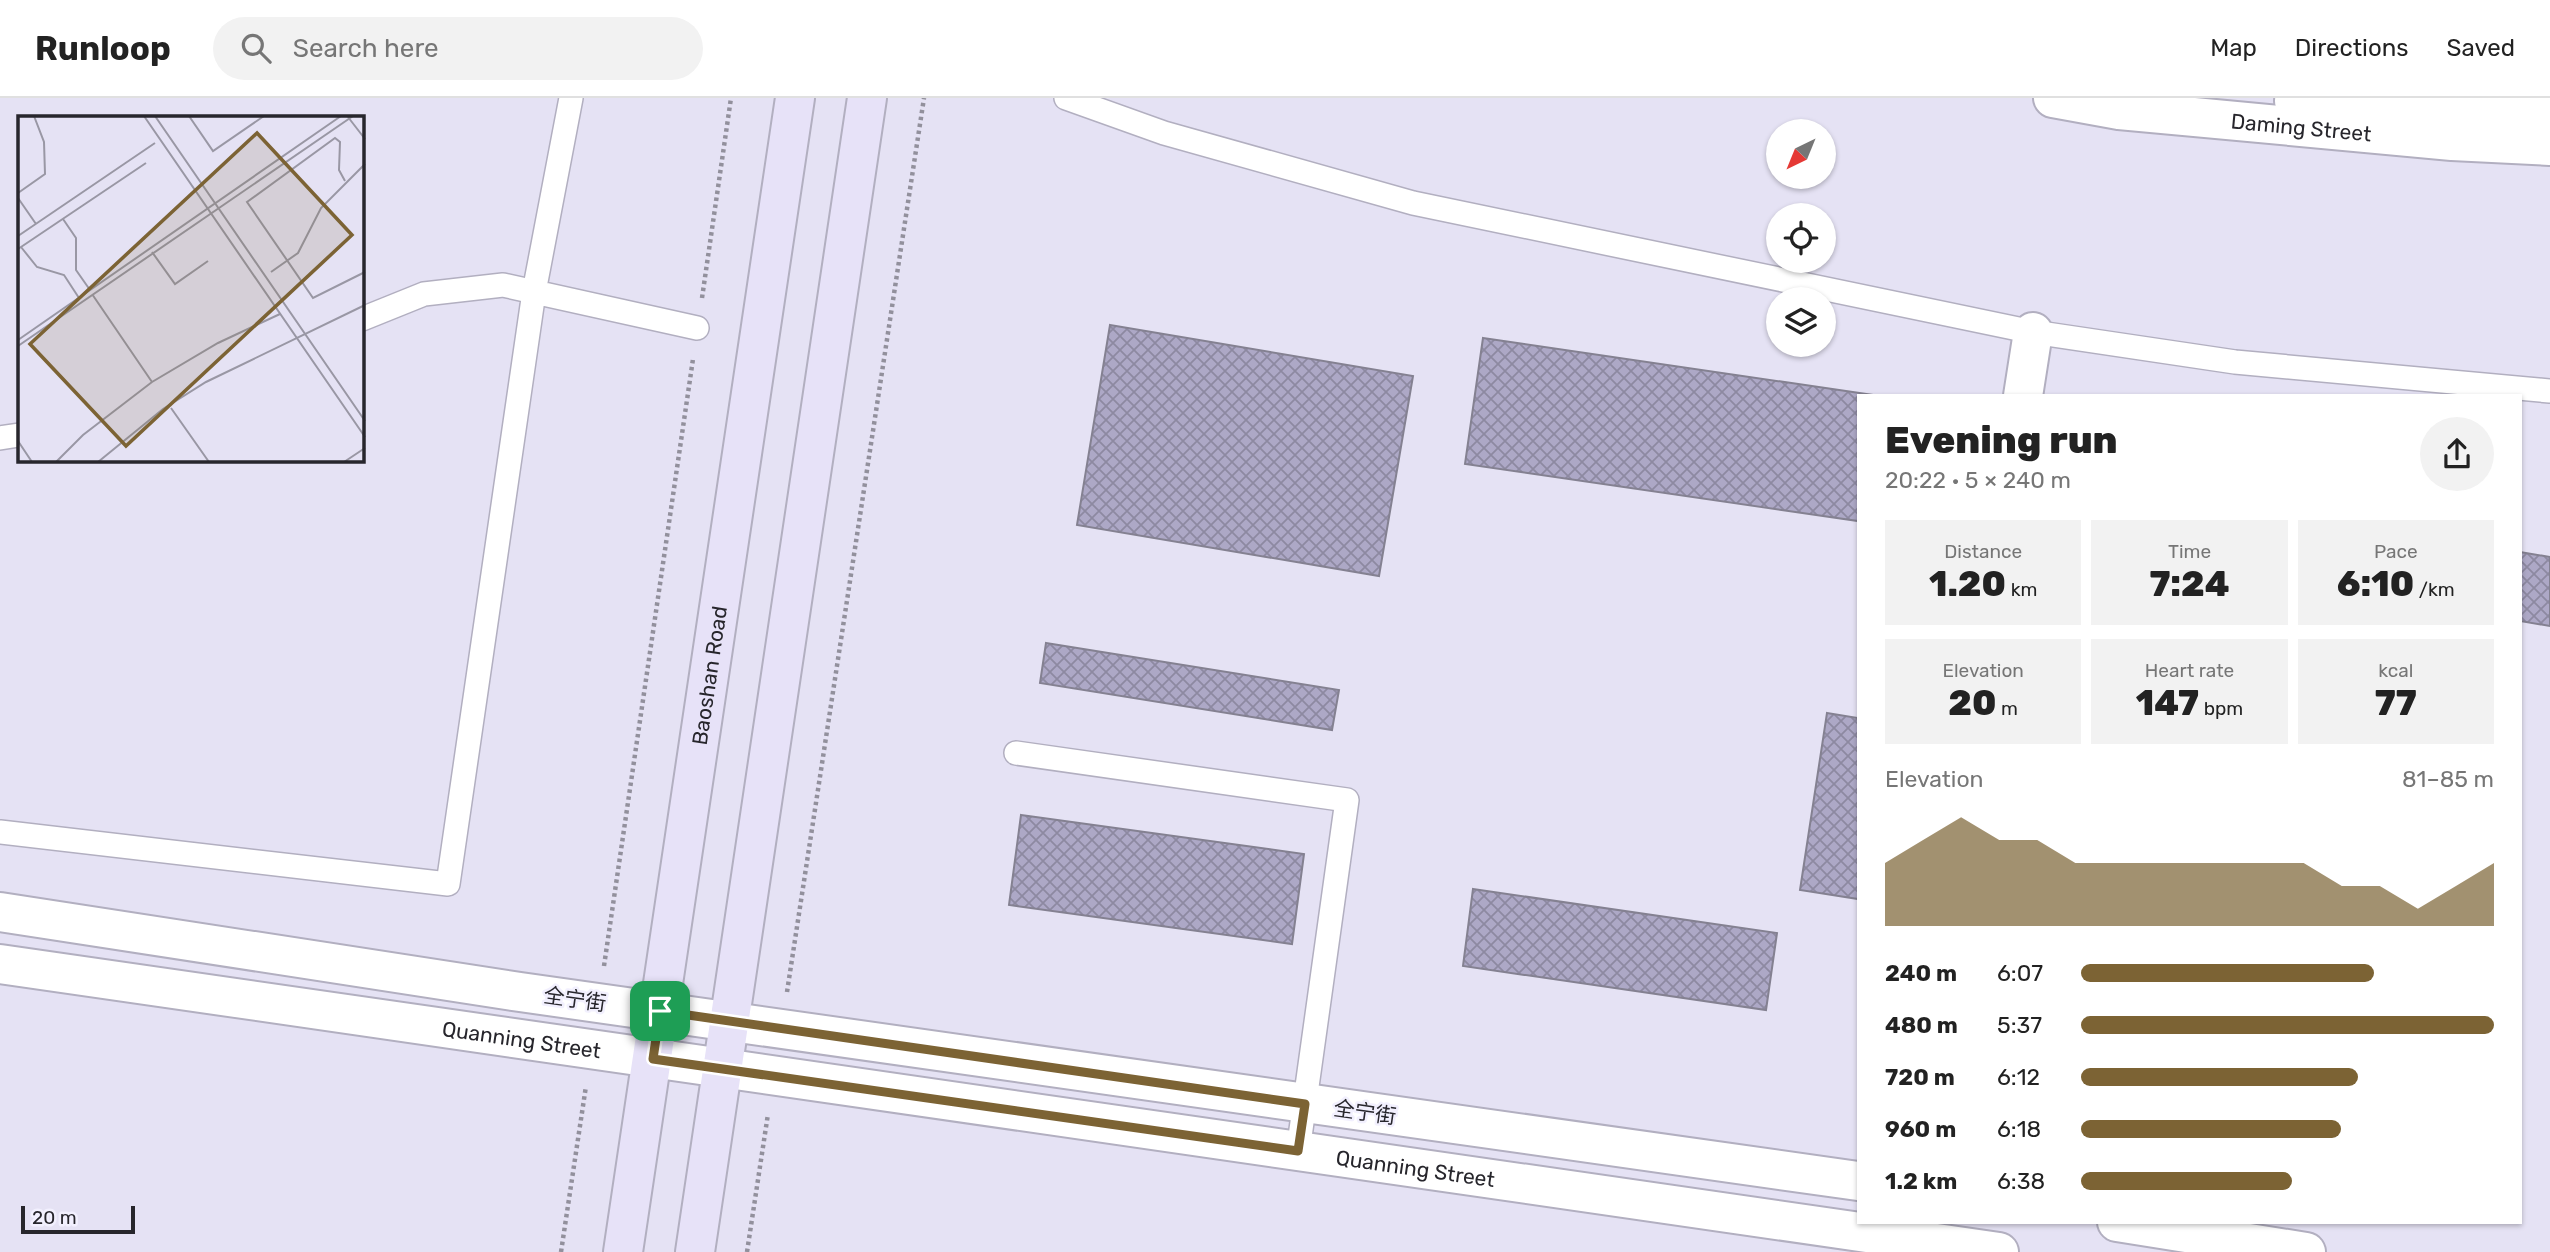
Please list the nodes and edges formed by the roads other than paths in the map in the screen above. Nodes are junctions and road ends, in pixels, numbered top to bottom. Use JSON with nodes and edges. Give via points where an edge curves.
{"nodes":[{"id":1,"x":571,"y":98,"type":"edge"},
{"id":2,"x":795,"y":98,"type":"edge"},
{"id":3,"x":867,"y":98,"type":"edge"},
{"id":4,"x":1066,"y":98,"type":"edge"},
{"id":5,"x":2053,"y":98,"type":"edge"},
{"id":6,"x":2247,"y":98,"type":"edge"},
{"id":7,"x":2550,"y":117,"type":"edge"},
{"id":8,"x":2550,"y":146,"type":"edge"},
{"id":9,"x":534,"y":292,"type":"junction"},
{"id":10,"x":364,"y":318,"type":"edge"},
{"id":11,"x":697,"y":328,"type":"road end"},
{"id":12,"x":2033,"y":332,"type":"junction"},
{"id":13,"x":2550,"y":391,"type":"edge"},
{"id":14,"x":2023,"y":394,"type":"edge"},
{"id":15,"x":18,"y":435,"type":"edge"},
{"id":16,"x":0,"y":438,"type":"edge"},
{"id":17,"x":1016,"y":753,"type":"dead end"},
{"id":18,"x":0,"y":832,"type":"edge"},
{"id":19,"x":0,"y":912,"type":"edge"},
{"id":20,"x":0,"y":964,"type":"edge"},
{"id":21,"x":660,"y":1011,"type":"junction"},
{"id":22,"x":730,"y":1021,"type":"junction"},
{"id":23,"x":653,"y":1059,"type":"junction"},
{"id":24,"x":722,"y":1069,"type":"junction"},
{"id":25,"x":1305,"y":1104,"type":"junction"},
{"id":26,"x":1298,"y":1151,"type":"junction"},
{"id":27,"x":1857,"y":1181,"type":"edge"},
{"id":28,"x":2130,"y":1224,"type":"edge"},
{"id":29,"x":1893,"y":1236,"type":"edge"},
{"id":30,"x":623,"y":1252,"type":"edge"},
{"id":31,"x":695,"y":1252,"type":"edge"},
{"id":32,"x":1999,"y":1252,"type":"edge"},
{"id":33,"x":2306,"y":1252,"type":"edge"}],
"edges":[{"from":1,"to":9,"type":"lane"},
{"from":2,"to":21,"type":"main road","name":"Baoshan Road"},
{"from":3,"to":22,"type":"main road"},
{"from":4,"to":12,"type":"lane","via":[[1164,133],[1413,203]]},
{"from":5,"to":8,"type":"street","name":"Daming Street","via":[[2119,110]]},
{"from":6,"to":7,"type":"street","name":"Daming Street"},
{"from":9,"to":10,"type":"lane","via":[[503,285],[424,294]]},
{"from":9,"to":11,"type":"lane"},
{"from":9,"to":18,"type":"lane","via":[[448,884]]},
{"from":12,"to":13,"type":"lane","via":[[2235,362]]},
{"from":12,"to":14,"type":"street"},
{"from":15,"to":16,"type":"lane"},
{"from":17,"to":25,"type":"lane","via":[[1347,800]]},
{"from":19,"to":21,"type":"street","name":"全宁街"},
{"from":20,"to":23,"type":"street","name":"Quanning Street"},
{"from":21,"to":22,"type":"street","name":"全宁街"},
{"from":21,"to":23,"type":"main road","name":"Baoshan Road"},
{"from":22,"to":24,"type":"main road"},
{"from":22,"to":25,"type":"street","name":"全宁街"},
{"from":23,"to":24,"type":"street","name":"Quanning Street"},
{"from":23,"to":30,"type":"main road","name":"Baoshan Road"},
{"from":24,"to":26,"type":"street","name":"Quanning Street"},
{"from":24,"to":31,"type":"main road"},
{"from":25,"to":26,"type":"lane"},
{"from":25,"to":27,"type":"street","name":"全宁街"},
{"from":26,"to":29,"type":"street","name":"Quanning Street"},
{"from":28,"to":33,"type":"street"},
{"from":29,"to":32,"type":"street","name":"Quanning Street"}]}
